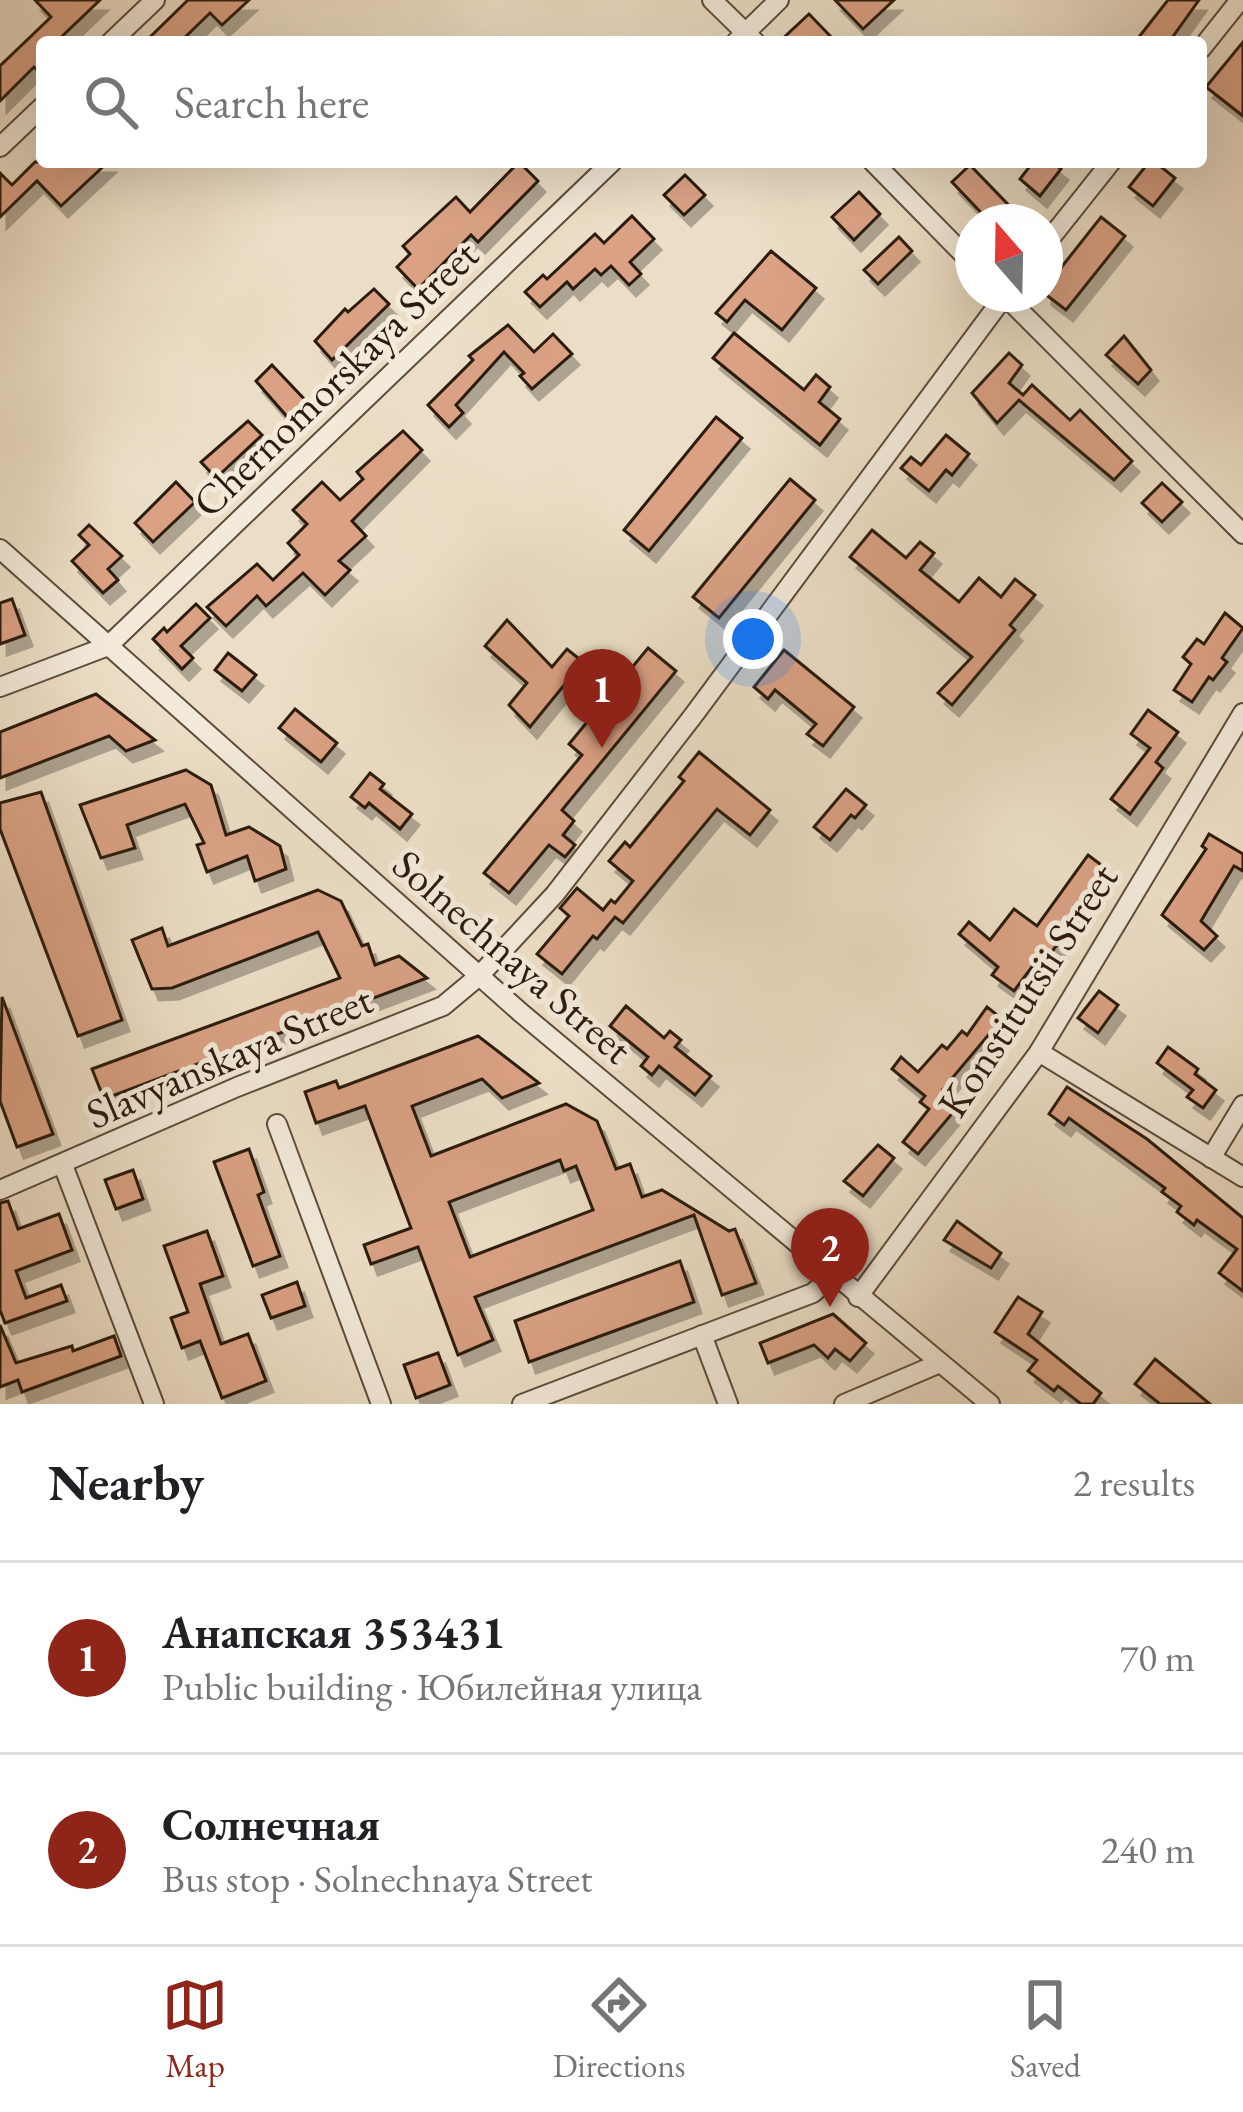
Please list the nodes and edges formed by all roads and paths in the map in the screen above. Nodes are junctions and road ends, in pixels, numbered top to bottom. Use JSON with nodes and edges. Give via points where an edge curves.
{"nodes":[{"id":1,"x":155,"y":0,"type":"edge"},
{"id":2,"x":712,"y":0,"type":"edge"},
{"id":3,"x":779,"y":0,"type":"edge"},
{"id":4,"x":1240,"y":0,"type":"edge"},
{"id":5,"x":117,"y":36,"type":"edge"},
{"id":6,"x":743,"y":36,"type":"edge"},
{"id":7,"x":749,"y":36,"type":"edge"},
{"id":8,"x":1207,"y":41,"type":"edge"},
{"id":9,"x":36,"y":113,"type":"edge"},
{"id":10,"x":0,"y":147,"type":"edge"},
{"id":11,"x":606,"y":168,"type":"edge"},
{"id":12,"x":879,"y":168,"type":"edge"},
{"id":13,"x":1106,"y":168,"type":"edge"},
{"id":14,"x":1063,"y":222,"type":"edge"},
{"id":15,"x":955,"y":246,"type":"edge"},
{"id":16,"x":992,"y":312,"type":"edge"},
{"id":17,"x":1022,"y":312,"type":"edge"},
{"id":18,"x":1243,"y":534,"type":"edge"},
{"id":19,"x":0,"y":549,"type":"edge"},
{"id":20,"x":108,"y":646,"type":"junction"},
{"id":21,"x":0,"y":687,"type":"edge"},
{"id":22,"x":1243,"y":713,"type":"edge"},
{"id":23,"x":479,"y":976,"type":"junction"},
{"id":24,"x":1039,"y":1052,"type":"junction"},
{"id":25,"x":1243,"y":1105,"type":"edge"},
{"id":26,"x":277,"y":1124,"type":"dead end"},
{"id":27,"x":1210,"y":1157,"type":"junction"},
{"id":28,"x":63,"y":1165,"type":"junction"},
{"id":29,"x":1243,"y":1178,"type":"edge"},
{"id":30,"x":0,"y":1190,"type":"edge"},
{"id":31,"x":832,"y":1275,"type":"junction"},
{"id":32,"x":858,"y":1297,"type":"junction"},
{"id":33,"x":701,"y":1335,"type":"junction"},
{"id":34,"x":940,"y":1363,"type":"junction"},
{"id":35,"x":534,"y":1402,"type":"edge"},
{"id":36,"x":154,"y":1404,"type":"edge"},
{"id":37,"x":381,"y":1404,"type":"edge"},
{"id":38,"x":728,"y":1404,"type":"edge"},
{"id":39,"x":844,"y":1404,"type":"edge"},
{"id":40,"x":990,"y":1404,"type":"edge"}],
"edges":[{"from":1,"to":5,"type":"street"},
{"from":2,"to":6,"type":"street"},
{"from":3,"to":7,"type":"street"},
{"from":4,"to":8,"type":"street"},
{"from":9,"to":10,"type":"street"},
{"from":11,"to":20,"type":"street","name":"Chernomorskaya Street"},
{"from":12,"to":15,"type":"street"},
{"from":13,"to":14,"type":"street"},
{"from":16,"to":23,"type":"street","name":"Slavyanskaya Street","via":[[665,752],[555,894]]},
{"from":17,"to":18,"type":"street"},
{"from":19,"to":20,"type":"street","name":"Solnechnaya Street"},
{"from":20,"to":21,"type":"street"},
{"from":20,"to":23,"type":"street","name":"Solnechnaya Street"},
{"from":22,"to":24,"type":"street","name":"Konstitutsii Street"},
{"from":23,"to":28,"type":"street","name":"Slavyanskaya Street","via":[[442,1006]]},
{"from":23,"to":31,"type":"street","name":"Solnechnaya Street"},
{"from":24,"to":27,"type":"street"},
{"from":24,"to":32,"type":"street","name":"Konstitutsii Street"},
{"from":25,"to":27,"type":"street"},
{"from":26,"to":37,"type":"street"},
{"from":27,"to":29,"type":"street"},
{"from":28,"to":30,"type":"street","name":"Slavyanskaya Street"},
{"from":28,"to":36,"type":"street"},
{"from":31,"to":32,"type":"street","name":"Solnechnaya Street"},
{"from":31,"to":33,"type":"street","via":[[813,1293]]},
{"from":32,"to":34,"type":"street","name":"Solnechnaya Street"},
{"from":33,"to":35,"type":"street"},
{"from":33,"to":38,"type":"street"},
{"from":34,"to":39,"type":"street"},
{"from":34,"to":40,"type":"street","name":"Solnechnaya Street"}]}
